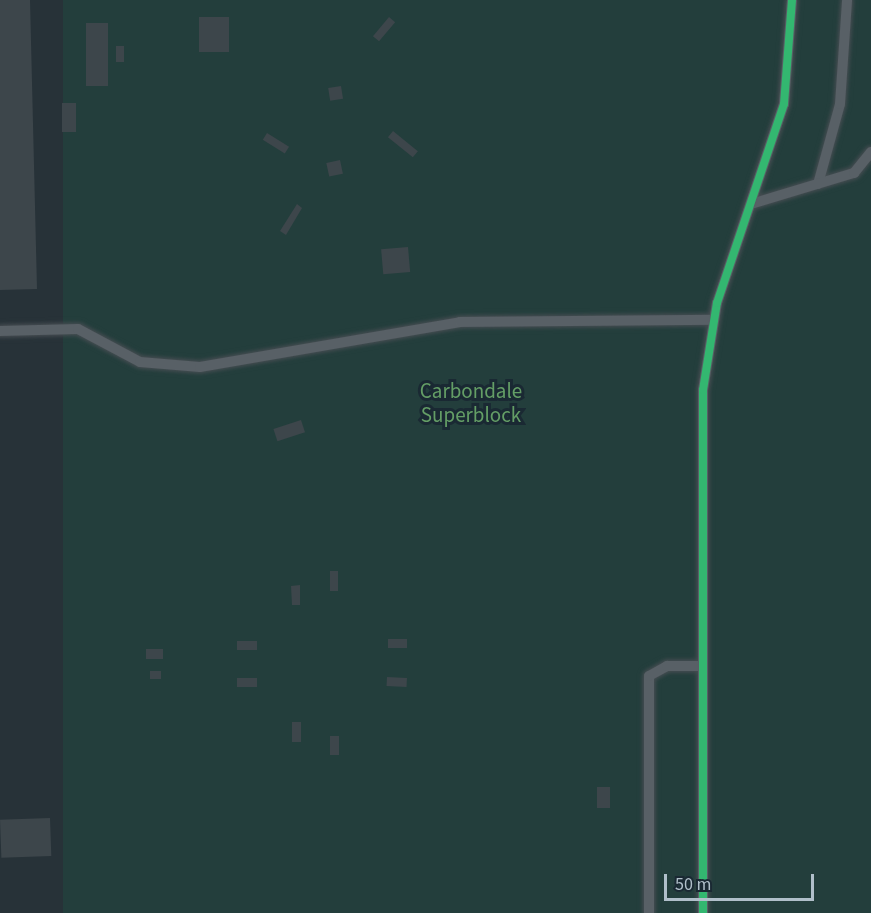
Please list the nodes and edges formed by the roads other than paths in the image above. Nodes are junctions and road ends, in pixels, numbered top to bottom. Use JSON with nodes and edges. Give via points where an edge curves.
{"nodes":[{"id":1,"x":792,"y":0,"type":"edge"},
{"id":2,"x":847,"y":0,"type":"edge"},
{"id":3,"x":871,"y":152,"type":"edge"},
{"id":4,"x":818,"y":184,"type":"junction"},
{"id":5,"x":750,"y":204,"type":"junction"},
{"id":6,"x":713,"y":320,"type":"junction"},
{"id":7,"x":0,"y":331,"type":"edge"},
{"id":8,"x":702,"y":666,"type":"junction"},
{"id":9,"x":650,"y":913,"type":"edge"},
{"id":10,"x":703,"y":913,"type":"edge"}],
"edges":[{"from":1,"to":5,"type":"lane","via":[[784,104]]},
{"from":2,"to":4,"type":"lane","via":[[840,104]]},
{"from":3,"to":4,"type":"lane","via":[[854,173]]},
{"from":4,"to":5,"type":"lane"},
{"from":5,"to":6,"type":"lane"},
{"from":6,"to":7,"type":"lane","via":[[460,322],[201,367],[140,362],[78,329]]},
{"from":6,"to":8,"type":"lane","via":[[702,420]]},
{"from":8,"to":9,"type":"lane","via":[[667,666],[650,676]]},
{"from":8,"to":10,"type":"lane"}]}
